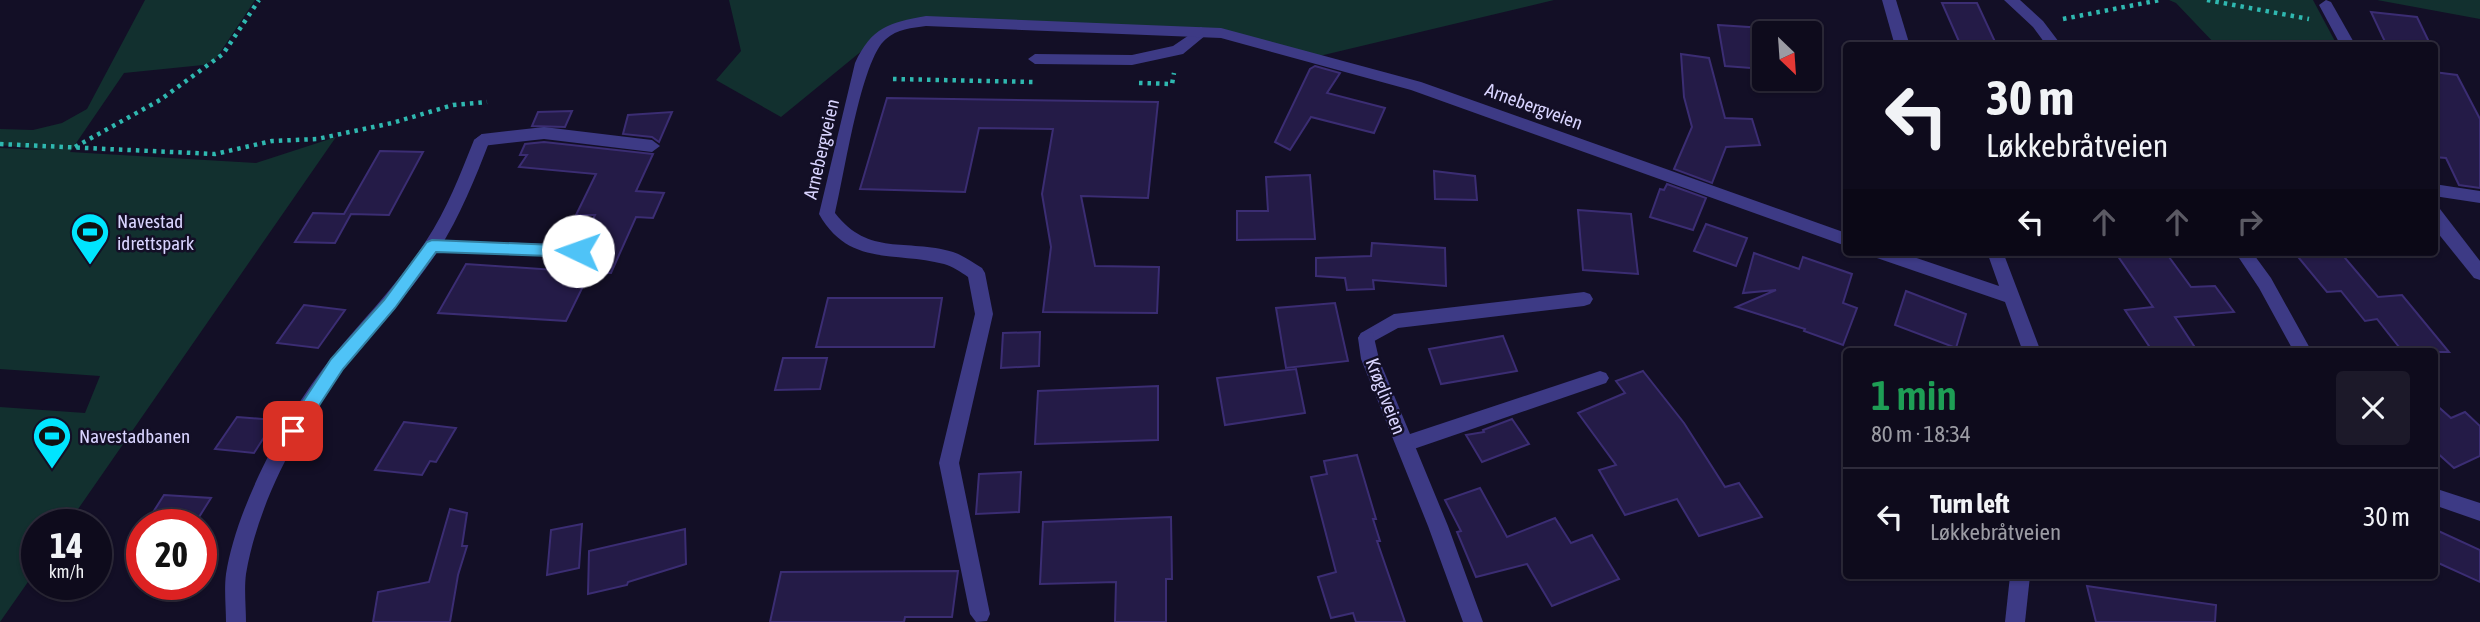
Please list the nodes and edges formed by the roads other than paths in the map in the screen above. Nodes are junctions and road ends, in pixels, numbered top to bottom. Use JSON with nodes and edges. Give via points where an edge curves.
{"nodes":[{"id":1,"x":1889,"y":0,"type":"edge"},
{"id":2,"x":2011,"y":0,"type":"edge"},
{"id":3,"x":2326,"y":5,"type":"dead end"},
{"id":4,"x":1201,"y":32,"type":"junction"},
{"id":5,"x":1902,"y":42,"type":"edge"},
{"id":6,"x":2051,"y":42,"type":"edge"},
{"id":7,"x":2346,"y":42,"type":"edge"},
{"id":8,"x":1035,"y":59,"type":"dead end"},
{"id":9,"x":652,"y":146,"type":"dead end"},
{"id":10,"x":2438,"y":191,"type":"edge"},
{"id":11,"x":2480,"y":197,"type":"edge"},
{"id":12,"x":2438,"y":220,"type":"edge"},
{"id":13,"x":1843,"y":239,"type":"edge"},
{"id":14,"x":432,"y":246,"type":"junction"},
{"id":15,"x":578,"y":251,"type":"dead end"},
{"id":16,"x":1891,"y":256,"type":"edge"},
{"id":17,"x":1996,"y":256,"type":"edge"},
{"id":18,"x":2246,"y":256,"type":"edge"},
{"id":19,"x":2480,"y":273,"type":"edge"},
{"id":20,"x":2010,"y":298,"type":"junction"},
{"id":21,"x":1584,"y":299,"type":"dead end"},
{"id":22,"x":2030,"y":348,"type":"edge"},
{"id":23,"x":2301,"y":348,"type":"edge"},
{"id":24,"x":1600,"y":379,"type":"dead end"},
{"id":25,"x":1405,"y":444,"type":"junction"},
{"id":26,"x":2438,"y":497,"type":"edge"},
{"id":27,"x":2480,"y":512,"type":"edge"},
{"id":28,"x":2020,"y":579,"type":"edge"},
{"id":29,"x":980,"y":614,"type":"dead end"},
{"id":30,"x":236,"y":622,"type":"edge"},
{"id":31,"x":1473,"y":622,"type":"edge"},
{"id":32,"x":2015,"y":622,"type":"edge"}],
"edges":[{"from":1,"to":5,"type":"street"},
{"from":2,"to":6,"type":"street"},
{"from":3,"to":7,"type":"street"},
{"from":4,"to":8,"type":"street","via":[[1178,50],[1132,60]]},
{"from":4,"to":13,"type":"street","name":"Arnebergveien","via":[[1221,33],[1416,86]]},
{"from":4,"to":29,"type":"street","name":"Arnebergveien","via":[[926,21],[891,27],[869,45],[862,63],[827,214],[842,233],[862,246],[950,258],[976,273],[984,314],[949,463]]},
{"from":9,"to":14,"type":"street","via":[[544,133],[482,140],[460,197]]},
{"from":10,"to":11,"type":"street"},
{"from":12,"to":19,"type":"street"},
{"from":14,"to":15,"type":"street"},
{"from":14,"to":30,"type":"street","via":[[390,304],[337,364],[257,498],[236,575]]},
{"from":16,"to":20,"type":"street"},
{"from":17,"to":20,"type":"street"},
{"from":18,"to":23,"type":"street"},
{"from":20,"to":22,"type":"street"},
{"from":21,"to":25,"type":"street","name":"Krøgliveien","via":[[1394,321],[1367,338],[1370,359]]},
{"from":24,"to":25,"type":"street"},
{"from":25,"to":31,"type":"street","name":"Krøgliveien"},
{"from":26,"to":27,"type":"street"},
{"from":28,"to":32,"type":"street"}]}
